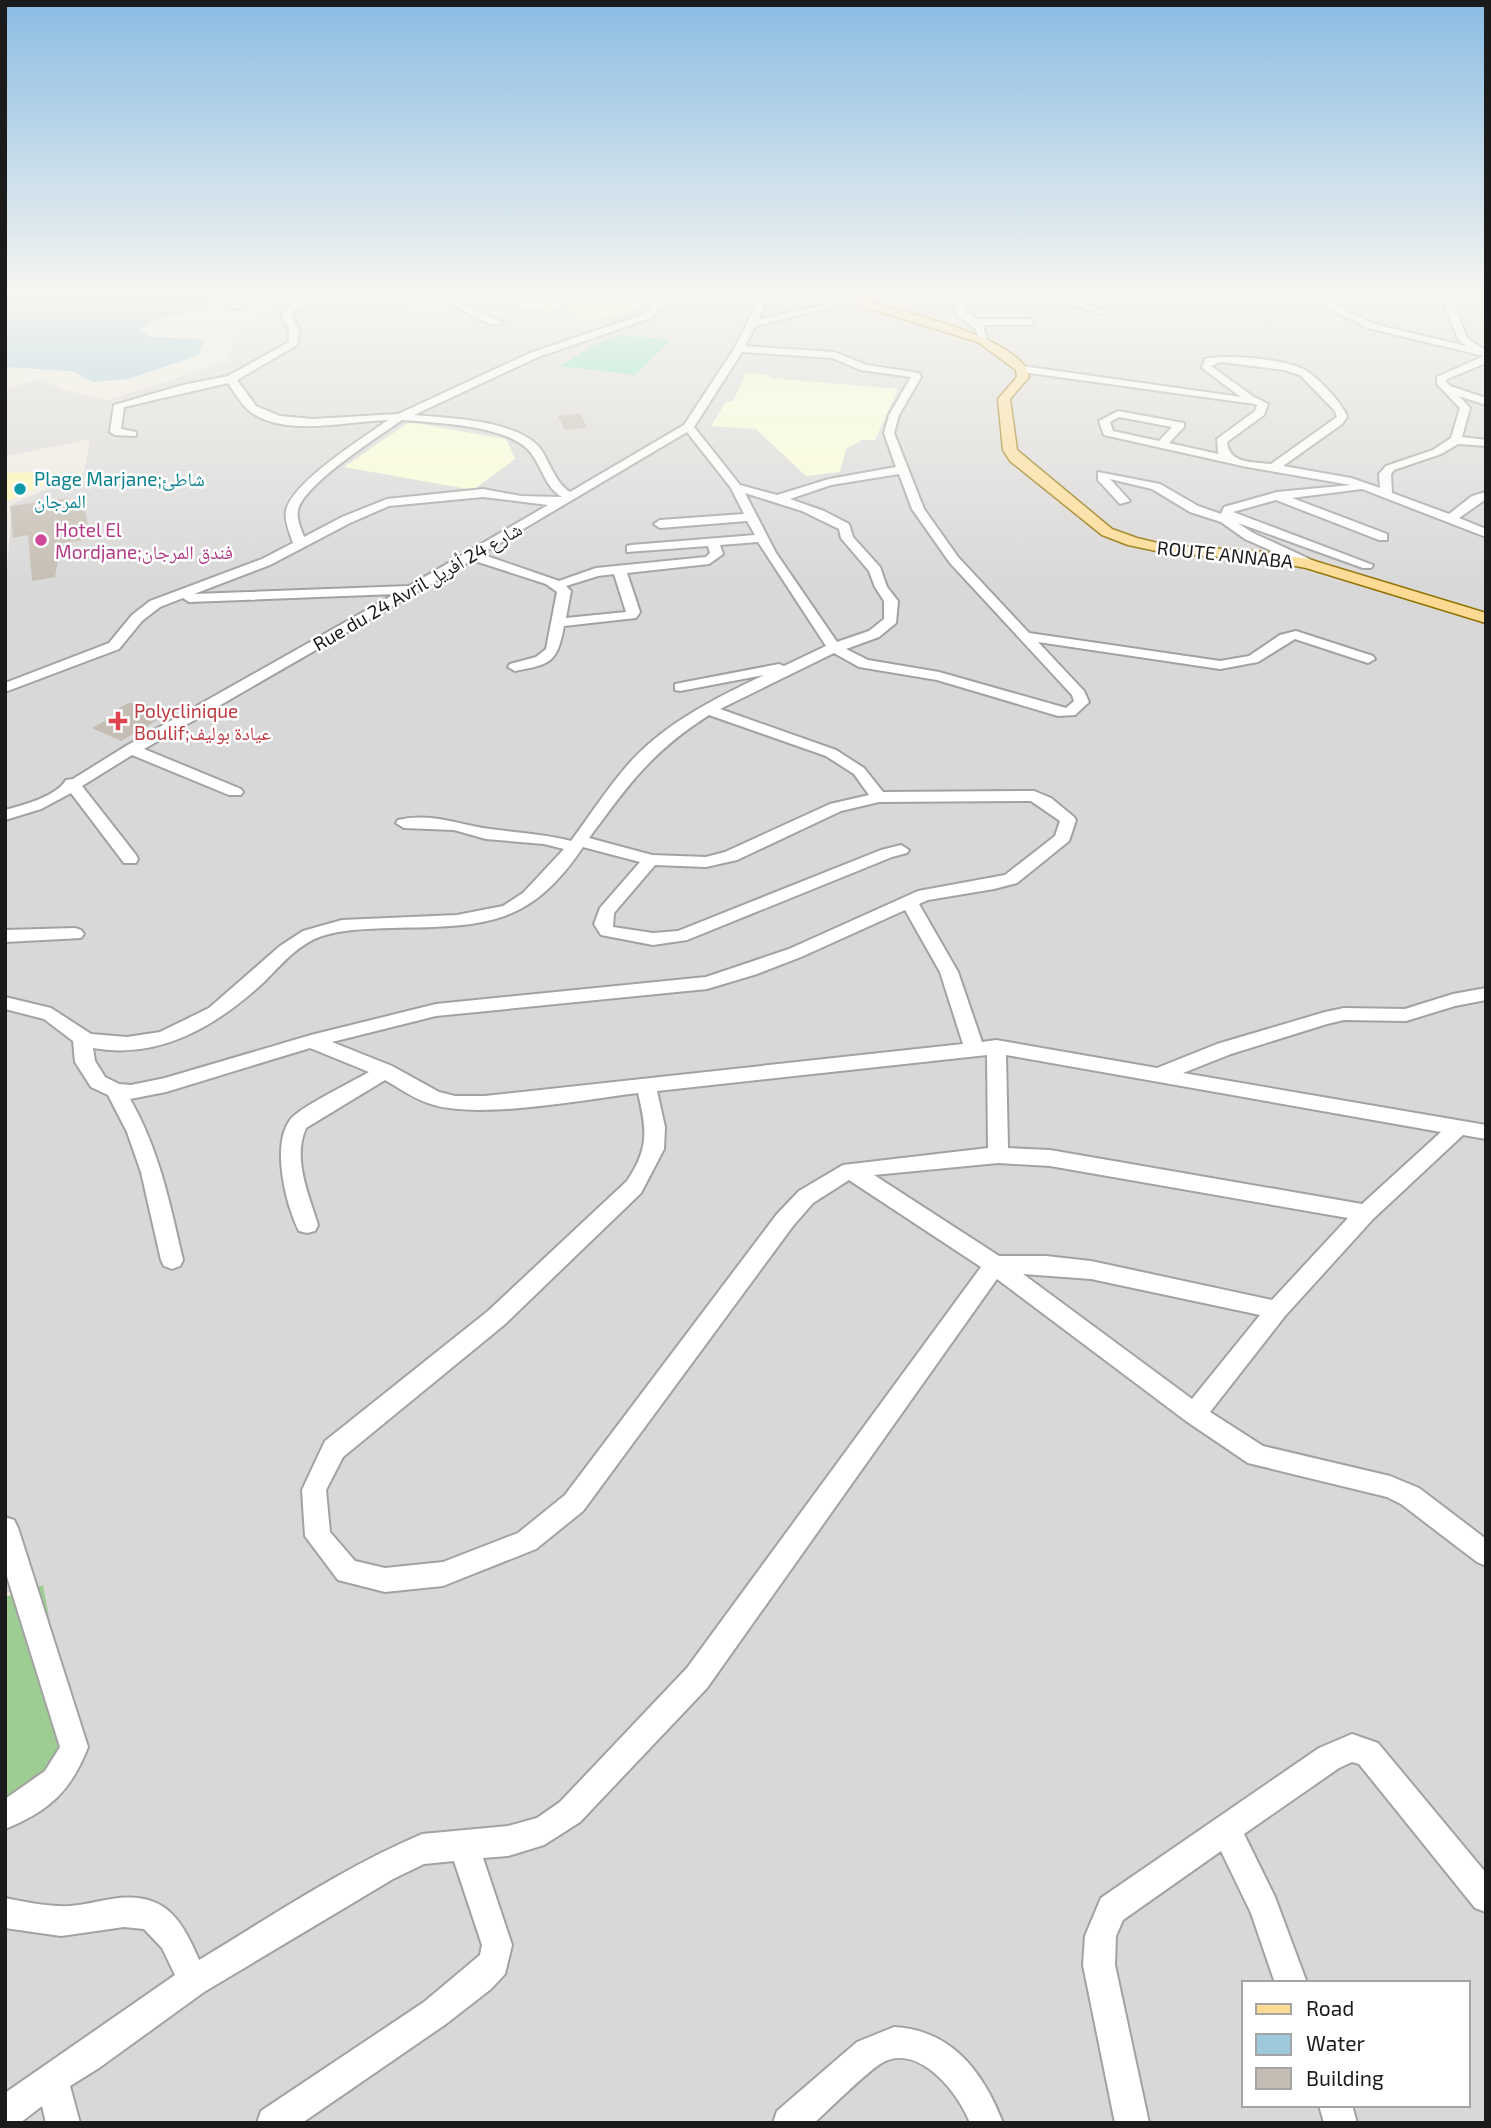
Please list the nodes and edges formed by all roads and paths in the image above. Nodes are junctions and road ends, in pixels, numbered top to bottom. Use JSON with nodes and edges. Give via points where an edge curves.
{"nodes":[{"id":1,"x":171,"y":391,"type":"edge"},
{"id":2,"x":239,"y":391,"type":"edge"},
{"id":3,"x":456,"y":391,"type":"edge"},
{"id":4,"x":711,"y":391,"type":"edge"},
{"id":5,"x":908,"y":391,"type":"edge"},
{"id":6,"x":1012,"y":391,"type":"edge"},
{"id":7,"x":1176,"y":391,"type":"edge"},
{"id":8,"x":1239,"y":391,"type":"edge"},
{"id":9,"x":1322,"y":391,"type":"edge"},
{"id":10,"x":1449,"y":391,"type":"edge"},
{"id":11,"x":1458,"y":391,"type":"edge"},
{"id":12,"x":1486,"y":402,"type":"edge"},
{"id":13,"x":1263,"y":404,"type":"junction"},
{"id":14,"x":400,"y":417,"type":"junction"},
{"id":15,"x":688,"y":427,"type":"junction"},
{"id":16,"x":132,"y":434,"type":"dead end"},
{"id":17,"x":1456,"y":440,"type":"junction"},
{"id":18,"x":699,"y":441,"type":"junction"},
{"id":19,"x":663,"y":443,"type":"junction"},
{"id":20,"x":1486,"y":443,"type":"edge"},
{"id":21,"x":1162,"y":444,"type":"junction"},
{"id":22,"x":1229,"y":460,"type":"junction"},
{"id":23,"x":1272,"y":469,"type":"junction"},
{"id":24,"x":902,"y":470,"type":"junction"},
{"id":25,"x":555,"y":482,"type":"junction"},
{"id":26,"x":736,"y":487,"type":"junction"},
{"id":27,"x":1365,"y":487,"type":"junction"},
{"id":28,"x":585,"y":488,"type":"junction"},
{"id":29,"x":1386,"y":495,"type":"junction"},
{"id":30,"x":1486,"y":495,"type":"edge"},
{"id":31,"x":1277,"y":496,"type":"junction"},
{"id":32,"x":566,"y":499,"type":"junction"},
{"id":33,"x":776,"y":499,"type":"junction"},
{"id":34,"x":1124,"y":501,"type":"dead end"},
{"id":35,"x":1226,"y":516,"type":"junction"},
{"id":36,"x":751,"y":517,"type":"junction"},
{"id":37,"x":1449,"y":520,"type":"junction"},
{"id":38,"x":660,"y":524,"type":"dead end"},
{"id":39,"x":1486,"y":533,"type":"edge"},
{"id":40,"x":1383,"y":537,"type":"dead end"},
{"id":41,"x":762,"y":538,"type":"junction"},
{"id":42,"x":713,"y":542,"type":"junction"},
{"id":43,"x":299,"y":543,"type":"junction"},
{"id":44,"x":631,"y":549,"type":"dead end"},
{"id":45,"x":471,"y":555,"type":"junction"},
{"id":46,"x":1312,"y":565,"type":"junction"},
{"id":47,"x":1367,"y":565,"type":"dead end"},
{"id":48,"x":619,"y":569,"type":"junction"},
{"id":49,"x":558,"y":585,"type":"junction"},
{"id":50,"x":412,"y":590,"type":"junction"},
{"id":51,"x":173,"y":598,"type":"junction"},
{"id":52,"x":1486,"y":618,"type":"edge"},
{"id":53,"x":558,"y":623,"type":"junction"},
{"id":54,"x":1024,"y":636,"type":"junction"},
{"id":55,"x":834,"y":648,"type":"junction"},
{"id":56,"x":1368,"y":659,"type":"dead end"},
{"id":57,"x":515,"y":667,"type":"dead end"},
{"id":58,"x":792,"y":668,"type":"junction"},
{"id":59,"x":680,"y":687,"type":"dead end"},
{"id":60,"x":5,"y":688,"type":"edge"},
{"id":61,"x":709,"y":710,"type":"junction"},
{"id":62,"x":131,"y":749,"type":"junction"},
{"id":63,"x":72,"y":783,"type":"junction"},
{"id":64,"x":235,"y":792,"type":"dead end"},
{"id":65,"x":879,"y":797,"type":"junction"},
{"id":66,"x":5,"y":815,"type":"edge"},
{"id":67,"x":404,"y":823,"type":"dead end"},
{"id":68,"x":578,"y":844,"type":"junction"},
{"id":69,"x":901,"y":850,"type":"dead end"},
{"id":70,"x":130,"y":859,"type":"dead end"},
{"id":71,"x":651,"y":860,"type":"junction"},
{"id":72,"x":908,"y":901,"type":"junction"},
{"id":73,"x":75,"y":933,"type":"dead end"},
{"id":74,"x":5,"y":936,"type":"edge"},
{"id":75,"x":1486,"y":994,"type":"edge"},
{"id":76,"x":5,"y":1003,"type":"edge"},
{"id":77,"x":82,"y":1039,"type":"junction"},
{"id":78,"x":311,"y":1041,"type":"junction"},
{"id":79,"x":996,"y":1048,"type":"junction"},
{"id":80,"x":974,"y":1049,"type":"junction"},
{"id":81,"x":385,"y":1071,"type":"junction"},
{"id":82,"x":1157,"y":1076,"type":"junction"},
{"id":83,"x":646,"y":1085,"type":"junction"},
{"id":84,"x":115,"y":1090,"type":"junction"},
{"id":85,"x":1460,"y":1127,"type":"junction"},
{"id":86,"x":1486,"y":1132,"type":"edge"},
{"id":87,"x":998,"y":1155,"type":"junction"},
{"id":88,"x":850,"y":1171,"type":"junction"},
{"id":89,"x":1366,"y":1213,"type":"junction"},
{"id":90,"x":307,"y":1225,"type":"dead end"},
{"id":91,"x":172,"y":1260,"type":"dead end"},
{"id":92,"x":995,"y":1265,"type":"junction"},
{"id":93,"x":1277,"y":1310,"type":"junction"},
{"id":94,"x":1194,"y":1413,"type":"junction"},
{"id":95,"x":5,"y":1528,"type":"edge"},
{"id":96,"x":1486,"y":1554,"type":"edge"},
{"id":97,"x":5,"y":1815,"type":"edge"},
{"id":98,"x":1227,"y":1830,"type":"junction"},
{"id":99,"x":464,"y":1846,"type":"junction"},
{"id":100,"x":1486,"y":1897,"type":"edge"},
{"id":101,"x":5,"y":1913,"type":"edge"},
{"id":102,"x":193,"y":1981,"type":"junction"},
{"id":103,"x":1289,"y":1981,"type":"edge"},
{"id":104,"x":52,"y":2078,"type":"junction"},
{"id":105,"x":5,"y":2114,"type":"edge"},
{"id":106,"x":64,"y":2123,"type":"edge"},
{"id":107,"x":273,"y":2123,"type":"edge"},
{"id":108,"x":789,"y":2123,"type":"edge"},
{"id":109,"x":986,"y":2123,"type":"edge"},
{"id":110,"x":1132,"y":2123,"type":"edge"}],
"edges":[{"from":1,"to":16,"type":"street","via":[[119,405],[115,432]]},
{"from":2,"to":14,"type":"street","via":[[253,409],[280,419]]},
{"from":3,"to":14,"type":"street"},
{"from":4,"to":15,"type":"street","name":"Rue du 24 Avril شارع 24 أفريل"},
{"from":5,"to":24,"type":"street","via":[[889,433]]},
{"from":6,"to":46,"type":"main road","name":"ROUTE ANNABA","via":[[1004,399],[1010,450],[1107,532],[1166,550],[1264,556]]},
{"from":7,"to":13,"type":"street"},
{"from":8,"to":13,"type":"street"},
{"from":9,"to":23,"type":"street","via":[[1342,417]]},
{"from":10,"to":17,"type":"street","via":[[1465,408]]},
{"from":11,"to":12,"type":"street"},
{"from":13,"to":22,"type":"street","via":[[1260,413],[1221,441]]},
{"from":14,"to":25,"type":"street","via":[[519,435],[533,446]]},
{"from":14,"to":43,"type":"street","via":[[299,494],[291,513]]},
{"from":15,"to":18,"type":"street"},
{"from":15,"to":19,"type":"street","name":"Rue du 24 Avril شارع 24 أفريل"},
{"from":17,"to":20,"type":"street"},
{"from":17,"to":29,"type":"street","via":[[1437,452],[1390,468],[1385,474]]},
{"from":18,"to":19,"type":"street"},
{"from":18,"to":26,"type":"street"},
{"from":19,"to":28,"type":"street","name":"Rue du 24 Avril شارع 24 أفريل"},
{"from":21,"to":21,"type":"street","via":[[1108,433],[1104,421],[1118,414],[1180,425]]},
{"from":21,"to":22,"type":"street"},
{"from":22,"to":23,"type":"street"},
{"from":23,"to":27,"type":"street","via":[[1328,476]]},
{"from":24,"to":33,"type":"street","via":[[821,483]]},
{"from":24,"to":54,"type":"street","via":[[918,509],[954,560]]},
{"from":25,"to":28,"type":"street"},
{"from":25,"to":32,"type":"street"},
{"from":26,"to":33,"type":"street"},
{"from":26,"to":36,"type":"street"},
{"from":27,"to":29,"type":"street"},
{"from":27,"to":31,"type":"street"},
{"from":28,"to":32,"type":"street","name":"Rue du 24 Avril شارع 24 أفريل"},
{"from":29,"to":37,"type":"street"},
{"from":30,"to":37,"type":"street"},
{"from":31,"to":35,"type":"street","via":[[1234,506]]},
{"from":31,"to":40,"type":"street"},
{"from":32,"to":43,"type":"street","via":[[521,500],[483,493],[402,500],[359,514]]},
{"from":32,"to":45,"type":"street","name":"Rue du 24 Avril شارع 24 أفريل"},
{"from":33,"to":55,"type":"street","via":[[845,527],[847,538],[875,570],[891,601],[892,615],[885,628]]},
{"from":34,"to":35,"type":"street","via":[[1104,480],[1101,469],[1156,486],[1194,509]]},
{"from":35,"to":46,"type":"street","via":[[1249,536]]},
{"from":35,"to":47,"type":"street"},
{"from":36,"to":38,"type":"street"},
{"from":36,"to":41,"type":"street"},
{"from":37,"to":39,"type":"street"},
{"from":41,"to":42,"type":"street"},
{"from":41,"to":55,"type":"street"},
{"from":42,"to":44,"type":"street"},
{"from":42,"to":48,"type":"street","via":[[717,554],[709,560]]},
{"from":43,"to":51,"type":"street","via":[[266,562]]},
{"from":45,"to":49,"type":"street"},
{"from":45,"to":50,"type":"street","name":"Rue du 24 Avril شارع 24 أفريل"},
{"from":46,"to":52,"type":"main road","name":"ROUTE ANNABA"},
{"from":48,"to":49,"type":"street"},
{"from":48,"to":53,"type":"street","via":[[631,615]]},
{"from":49,"to":53,"type":"street","via":[[564,591]]},
{"from":50,"to":51,"type":"street"},
{"from":50,"to":62,"type":"street","name":"Rue du 24 Avril شارع 24 أفريل"},
{"from":51,"to":60,"type":"street","via":[[146,609],[114,646]]},
{"from":53,"to":57,"type":"street","via":[[548,657]]},
{"from":54,"to":55,"type":"street","via":[[1079,694],[1083,702],[1078,708],[1058,712],[939,676],[864,664]]},
{"from":54,"to":56,"type":"street","via":[[1220,664],[1243,663],[1284,637],[1296,635]]},
{"from":55,"to":58,"type":"street"},
{"from":58,"to":59,"type":"street"},
{"from":58,"to":61,"type":"street"},
{"from":61,"to":65,"type":"street","via":[[831,753],[859,771]]},
{"from":61,"to":68,"type":"street","via":[[642,760],[617,787]]},
{"from":62,"to":63,"type":"street","name":"Rue du 24 Avril شارع 24 أفريل"},
{"from":62,"to":64,"type":"street"},
{"from":63,"to":66,"type":"street","name":"Rue du 24 Avril شارع 24 أفريل","via":[[53,799]]},
{"from":63,"to":70,"type":"street"},
{"from":65,"to":71,"type":"street","via":[[836,807],[731,856],[706,862]]},
{"from":65,"to":72,"type":"street","via":[[1021,795],[1045,801],[1068,820],[1063,838],[1011,879]]},
{"from":67,"to":68,"type":"street","via":[[455,825],[498,836]]},
{"from":68,"to":71,"type":"street"},
{"from":68,"to":77,"type":"street","via":[[529,898],[509,910],[477,918],[351,924],[318,931],[290,946],[233,1000],[192,1027],[160,1040],[126,1044]]},
{"from":69,"to":71,"type":"street","via":[[681,936],[653,939],[607,931],[603,924],[606,912]]},
{"from":72,"to":78,"type":"street","via":[[794,953],[707,983],[436,1010]]},
{"from":72,"to":80,"type":"street","via":[[934,937],[961,997]]},
{"from":73,"to":74,"type":"street"},
{"from":75,"to":82,"type":"street","via":[[1406,1014],[1325,1018],[1224,1049]]},
{"from":76,"to":77,"type":"street","via":[[56,1018]]},
{"from":77,"to":84,"type":"street","via":[[85,1062],[98,1082]]},
{"from":78,"to":81,"type":"street"},
{"from":78,"to":84,"type":"street","via":[[166,1085],[131,1092]]},
{"from":79,"to":80,"type":"street"},
{"from":79,"to":82,"type":"street"},
{"from":79,"to":87,"type":"street"},
{"from":80,"to":83,"type":"street"},
{"from":81,"to":83,"type":"street","via":[[433,1098],[456,1102],[485,1103]]},
{"from":81,"to":90,"type":"street","via":[[293,1131],[291,1163]]},
{"from":82,"to":85,"type":"street"},
{"from":83,"to":88,"type":"street","via":[[658,1138],[651,1163],[634,1187],[496,1318],[334,1449],[314,1490],[318,1536],[347,1571],[385,1580],[443,1574],[527,1541],[575,1503],[785,1220],[806,1197]]},
{"from":84,"to":91,"type":"street","via":[[149,1159]]},
{"from":85,"to":86,"type":"street"},
{"from":85,"to":89,"type":"street"},
{"from":87,"to":88,"type":"street"},
{"from":87,"to":89,"type":"street","via":[[1050,1158]]},
{"from":88,"to":92,"type":"street"},
{"from":89,"to":93,"type":"street"},
{"from":92,"to":93,"type":"street","via":[[1091,1270]]},
{"from":92,"to":94,"type":"street"},
{"from":92,"to":99,"type":"street","via":[[687,1688],[570,1812],[544,1830]]},
{"from":93,"to":94,"type":"street"},
{"from":94,"to":96,"type":"street","via":[[1257,1455],[1390,1487],[1410,1496]]},
{"from":95,"to":97,"type":"street","via":[[74,1747],[69,1764],[53,1786]]},
{"from":98,"to":100,"type":"street","via":[[1329,1758],[1352,1748],[1368,1753]]},
{"from":98,"to":103,"type":"street","via":[[1264,1908]]},
{"from":98,"to":110,"type":"street","via":[[1112,1909],[1103,1922],[1097,1944],[1099,1965]]},
{"from":99,"to":102,"type":"street","via":[[422,1849],[382,1868]]},
{"from":99,"to":107,"type":"street","via":[[497,1945],[494,1963],[435,2013]]},
{"from":101,"to":102,"type":"street","via":[[70,1921],[135,1912],[154,1917],[166,1927]]},
{"from":102,"to":104,"type":"street"},
{"from":104,"to":105,"type":"street"},
{"from":104,"to":106,"type":"street"},
{"from":108,"to":109,"type":"street","via":[[875,2049],[900,2044],[930,2049],[965,2080]]}]}
